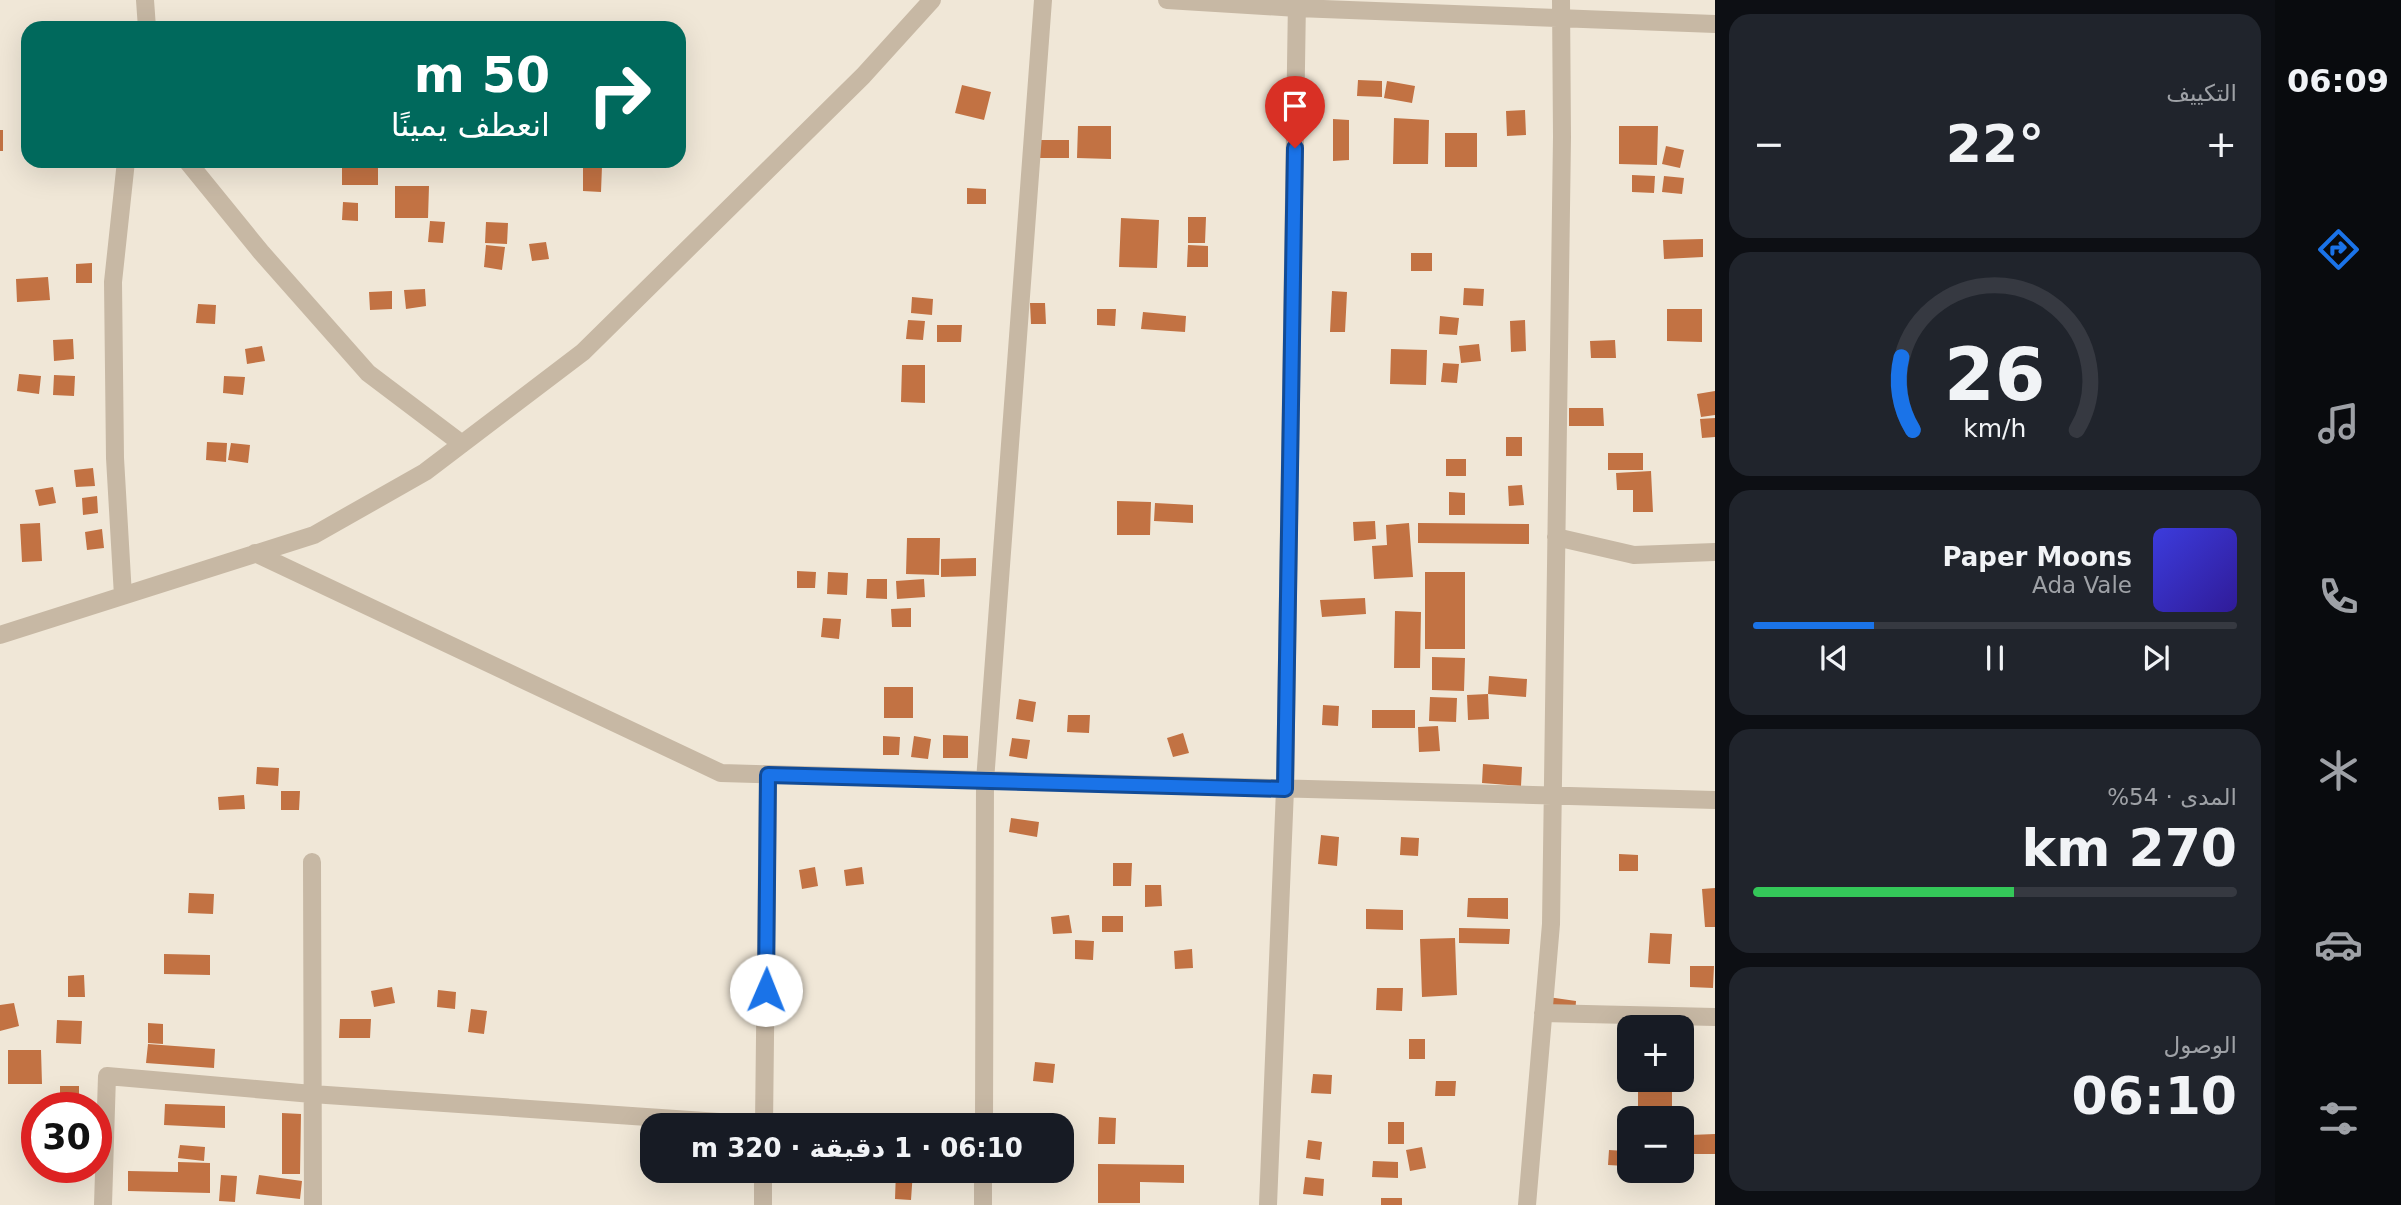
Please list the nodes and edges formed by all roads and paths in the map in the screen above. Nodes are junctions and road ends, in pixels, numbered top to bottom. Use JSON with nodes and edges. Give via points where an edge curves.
{"nodes":[{"id":1,"x":145,"y":0,"type":"edge"},
{"id":2,"x":932,"y":0,"type":"edge"},
{"id":3,"x":1043,"y":0,"type":"edge"},
{"id":4,"x":1167,"y":0,"type":"edge"},
{"id":5,"x":1560,"y":0,"type":"edge"},
{"id":6,"x":1297,"y":4,"type":"edge"},
{"id":7,"x":1561,"y":19,"type":"junction"},
{"id":8,"x":145,"y":21,"type":"edge"},
{"id":9,"x":1715,"y":24,"type":"edge"},
{"id":10,"x":125,"y":168,"type":"edge"},
{"id":11,"x":193,"y":168,"type":"edge"},
{"id":12,"x":462,"y":444,"type":"junction"},
{"id":13,"x":1556,"y":537,"type":"junction"},
{"id":14,"x":1715,"y":552,"type":"edge"},
{"id":15,"x":255,"y":553,"type":"junction"},
{"id":16,"x":123,"y":596,"type":"junction"},
{"id":17,"x":0,"y":635,"type":"edge"},
{"id":18,"x":768,"y":775,"type":"junction"},
{"id":19,"x":985,"y":781,"type":"junction"},
{"id":20,"x":1285,"y":789,"type":"junction"},
{"id":21,"x":1552,"y":797,"type":"junction"},
{"id":22,"x":1715,"y":800,"type":"edge"},
{"id":23,"x":312,"y":862,"type":"dead end"},
{"id":24,"x":1543,"y":1013,"type":"junction"},
{"id":25,"x":1715,"y":1017,"type":"edge"},
{"id":26,"x":312,"y":1094,"type":"junction"},
{"id":27,"x":764,"y":1113,"type":"edge"},
{"id":28,"x":984,"y":1113,"type":"edge"},
{"id":29,"x":640,"y":1116,"type":"edge"},
{"id":30,"x":763,"y":1183,"type":"edge"},
{"id":31,"x":983,"y":1183,"type":"edge"},
{"id":32,"x":103,"y":1205,"type":"edge"},
{"id":33,"x":313,"y":1205,"type":"edge"},
{"id":34,"x":763,"y":1205,"type":"edge"},
{"id":35,"x":983,"y":1205,"type":"edge"},
{"id":36,"x":1268,"y":1205,"type":"edge"},
{"id":37,"x":1527,"y":1205,"type":"edge"}],
"edges":[{"from":1,"to":8,"type":"street"},
{"from":2,"to":12,"type":"street","via":[[863,76],[583,352]]},
{"from":3,"to":19,"type":"street"},
{"from":4,"to":6,"type":"street"},
{"from":5,"to":7,"type":"street"},
{"from":6,"to":7,"type":"street"},
{"from":6,"to":20,"type":"street"},
{"from":7,"to":9,"type":"street"},
{"from":7,"to":13,"type":"street"},
{"from":10,"to":16,"type":"street","via":[[113,282],[115,458]]},
{"from":11,"to":12,"type":"street","via":[[368,373]]},
{"from":12,"to":15,"type":"street","via":[[425,472],[314,535]]},
{"from":13,"to":14,"type":"street","via":[[1634,555]]},
{"from":13,"to":21,"type":"street"},
{"from":15,"to":16,"type":"street"},
{"from":15,"to":18,"type":"street","via":[[721,773]]},
{"from":16,"to":17,"type":"street"},
{"from":18,"to":19,"type":"street"},
{"from":18,"to":27,"type":"street"},
{"from":19,"to":20,"type":"street"},
{"from":19,"to":28,"type":"street"},
{"from":20,"to":21,"type":"street"},
{"from":20,"to":36,"type":"street"},
{"from":21,"to":22,"type":"street"},
{"from":21,"to":24,"type":"street","via":[[1551,924]]},
{"from":23,"to":26,"type":"street"},
{"from":24,"to":25,"type":"street"},
{"from":24,"to":37,"type":"street"},
{"from":26,"to":29,"type":"street"},
{"from":26,"to":32,"type":"street","via":[[107,1076]]},
{"from":26,"to":33,"type":"street"},
{"from":30,"to":34,"type":"street"},
{"from":31,"to":35,"type":"street"}]}
